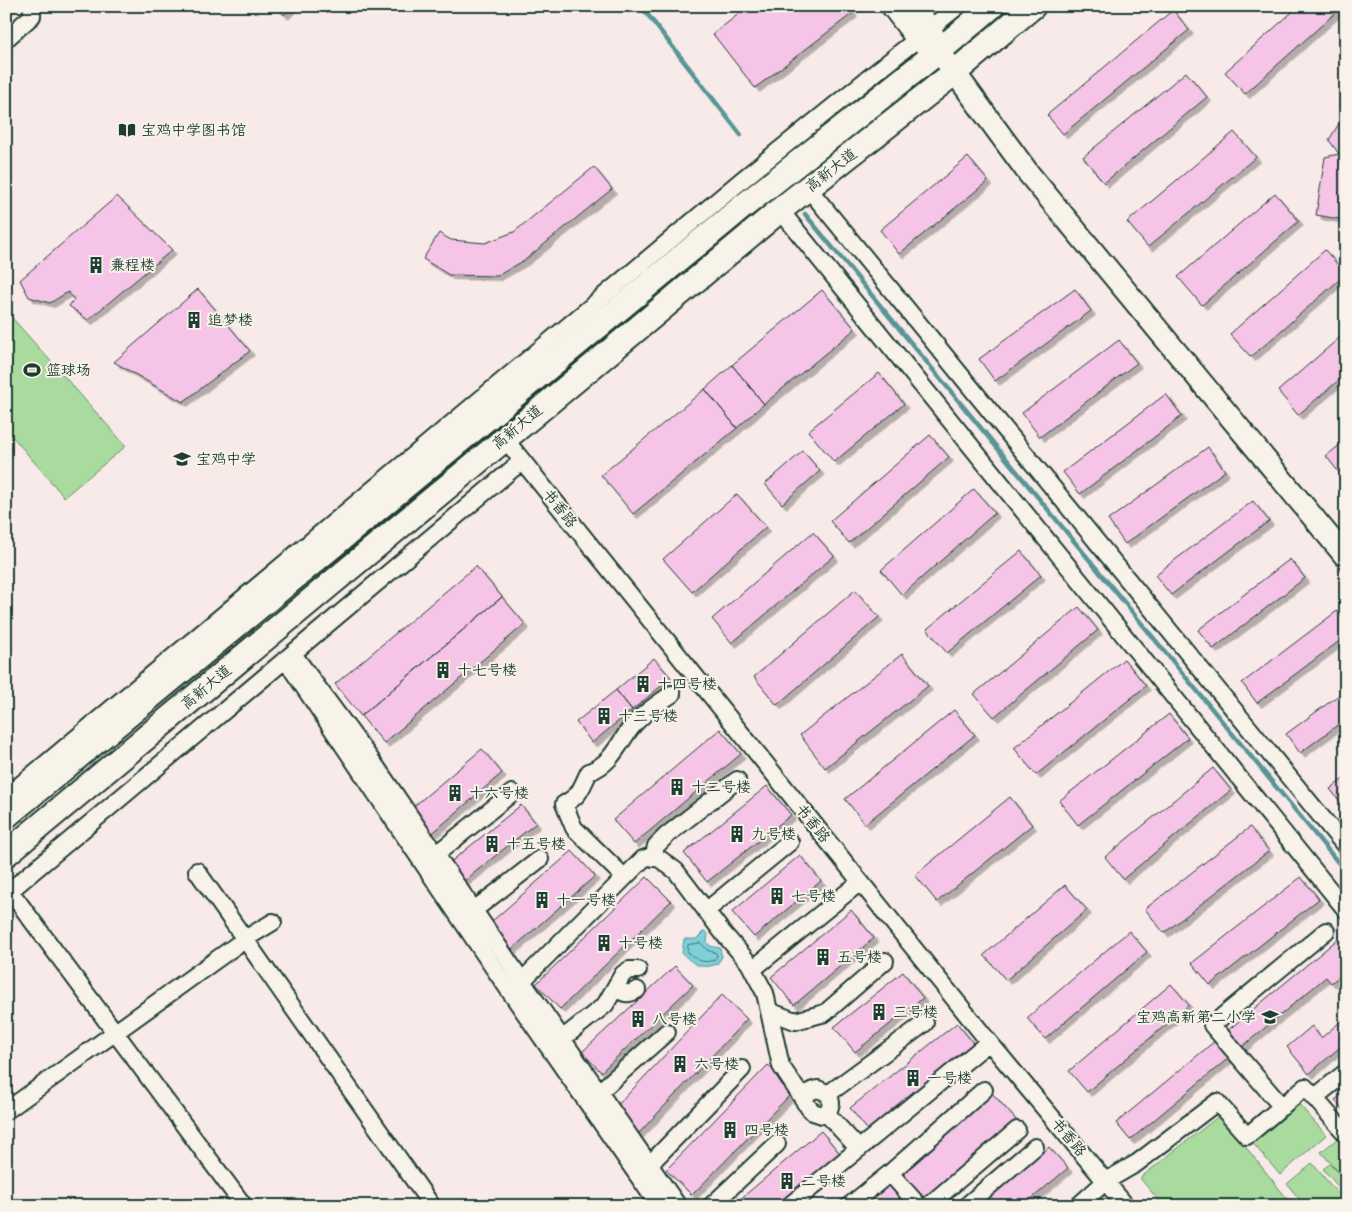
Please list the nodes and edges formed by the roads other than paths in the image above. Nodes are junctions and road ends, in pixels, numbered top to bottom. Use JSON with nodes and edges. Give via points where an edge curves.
{"nodes":[{"id":1,"x":32,"y":6,"type":"edge"},
{"id":2,"x":892,"y":6,"type":"edge"},
{"id":3,"x":913,"y":6,"type":"edge"},
{"id":4,"x":958,"y":6,"type":"edge"},
{"id":5,"x":992,"y":6,"type":"edge"},
{"id":6,"x":1033,"y":6,"type":"edge"},
{"id":7,"x":924,"y":35,"type":"junction"},
{"id":8,"x":6,"y":39,"type":"edge"},
{"id":9,"x":939,"y":51,"type":"junction"},
{"id":10,"x":954,"y":73,"type":"junction"},
{"id":11,"x":808,"y":188,"type":"junction"},
{"id":12,"x":780,"y":210,"type":"junction"},
{"id":13,"x":504,"y":438,"type":"junction"},
{"id":14,"x":522,"y":461,"type":"junction"},
{"id":15,"x":1346,"y":557,"type":"edge"},
{"id":16,"x":289,"y":657,"type":"junction"},
{"id":17,"x":672,"y":694,"type":"dead end"},
{"id":18,"x":737,"y":780,"type":"dead end"},
{"id":19,"x":512,"y":793,"type":"dead end"},
{"id":20,"x":6,"y":797,"type":"edge"},
{"id":21,"x":6,"y":816,"type":"edge"},
{"id":22,"x":790,"y":842,"type":"dead end"},
{"id":23,"x":1346,"y":847,"type":"edge"},
{"id":24,"x":6,"y":854,"type":"edge"},
{"id":25,"x":435,"y":855,"type":"junction"},
{"id":26,"x":653,"y":858,"type":"junction"},
{"id":27,"x":540,"y":859,"type":"dead end"},
{"id":28,"x":197,"y":871,"type":"dead end"},
{"id":29,"x":624,"y":877,"type":"junction"},
{"id":30,"x":860,"y":882,"type":"junction"},
{"id":31,"x":8,"y":893,"type":"edge"},
{"id":32,"x":474,"y":910,"type":"junction"},
{"id":33,"x":1346,"y":910,"type":"edge"},
{"id":34,"x":706,"y":912,"type":"junction"},
{"id":35,"x":273,"y":922,"type":"dead end"},
{"id":36,"x":1326,"y":931,"type":"dead end"},
{"id":37,"x":245,"y":939,"type":"junction"},
{"id":38,"x":885,"y":961,"type":"dead end"},
{"id":39,"x":753,"y":969,"type":"junction"},
{"id":40,"x":638,"y":970,"type":"dead end"},
{"id":41,"x":522,"y":981,"type":"junction"},
{"id":42,"x":617,"y":984,"type":"junction"},
{"id":43,"x":637,"y":990,"type":"dead end"},
{"id":44,"x":769,"y":1011,"type":"junction"},
{"id":45,"x":925,"y":1023,"type":"dead end"},
{"id":46,"x":116,"y":1032,"type":"junction"},
{"id":47,"x":668,"y":1032,"type":"dead end"},
{"id":48,"x":562,"y":1039,"type":"junction"},
{"id":49,"x":989,"y":1042,"type":"junction"},
{"id":50,"x":742,"y":1069,"type":"dead end"},
{"id":51,"x":1346,"y":1072,"type":"edge"},
{"id":52,"x":984,"y":1090,"type":"dead end"},
{"id":53,"x":599,"y":1092,"type":"junction"},
{"id":54,"x":828,"y":1094,"type":"junction"},
{"id":55,"x":1314,"y":1098,"type":"junction"},
{"id":56,"x":805,"y":1103,"type":"junction"},
{"id":57,"x":1282,"y":1107,"type":"junction"},
{"id":58,"x":6,"y":1112,"type":"edge"},
{"id":59,"x":826,"y":1113,"type":"junction"},
{"id":60,"x":1017,"y":1130,"type":"dead end"},
{"id":61,"x":1346,"y":1134,"type":"edge"},
{"id":62,"x":777,"y":1144,"type":"dead end"},
{"id":63,"x":1034,"y":1146,"type":"dead end"},
{"id":64,"x":858,"y":1149,"type":"junction"},
{"id":65,"x":649,"y":1165,"type":"junction"},
{"id":66,"x":890,"y":1173,"type":"junction"},
{"id":67,"x":1106,"y":1181,"type":"junction"},
{"id":68,"x":244,"y":1206,"type":"edge"},
{"id":69,"x":432,"y":1206,"type":"edge"},
{"id":70,"x":659,"y":1206,"type":"edge"},
{"id":71,"x":678,"y":1206,"type":"edge"},
{"id":72,"x":711,"y":1206,"type":"edge"},
{"id":73,"x":789,"y":1206,"type":"edge"},
{"id":74,"x":849,"y":1206,"type":"edge"},
{"id":75,"x":920,"y":1206,"type":"edge"},
{"id":76,"x":928,"y":1206,"type":"edge"},
{"id":77,"x":966,"y":1206,"type":"edge"},
{"id":78,"x":1078,"y":1206,"type":"edge"},
{"id":79,"x":1126,"y":1206,"type":"edge"}],
"edges":[{"from":1,"to":8,"type":"street","via":[[32,16]]},
{"from":2,"to":7,"type":"main road"},
{"from":3,"to":7,"type":"main road"},
{"from":4,"to":7,"type":"street"},
{"from":5,"to":9,"type":"highway","name":"高新大道"},
{"from":6,"to":10,"type":"highway","name":"高新大道"},
{"from":7,"to":9,"type":"main road"},
{"from":7,"to":20,"type":"street","via":[[742,180]]},
{"from":9,"to":10,"type":"main road"},
{"from":9,"to":21,"type":"highway","name":"高新大道","via":[[741,208]]},
{"from":10,"to":11,"type":"highway","name":"高新大道"},
{"from":10,"to":15,"type":"main road","via":[[1029,174]]},
{"from":11,"to":12,"type":"highway","name":"高新大道"},
{"from":11,"to":23,"type":"street"},
{"from":12,"to":13,"type":"highway","name":"高新大道"},
{"from":12,"to":33,"type":"street"},
{"from":13,"to":14,"type":"street","name":"书香路"},
{"from":13,"to":24,"type":"highway","name":"高新大道"},
{"from":14,"to":16,"type":"street"},
{"from":14,"to":30,"type":"street","name":"书香路"},
{"from":16,"to":25,"type":"street","via":[[377,768]]},
{"from":16,"to":31,"type":"street"},
{"from":16,"to":70,"type":"street","via":[[495,970]]},
{"from":17,"to":29,"type":"street","via":[[637,720],[612,756],[589,772],[578,794],[564,804],[574,828]]},
{"from":18,"to":26,"type":"street","via":[[667,835],[656,846]]},
{"from":19,"to":25,"type":"street"},
{"from":22,"to":34,"type":"street"},
{"from":25,"to":32,"type":"street"},
{"from":26,"to":29,"type":"street","via":[[642,859]]},
{"from":26,"to":34,"type":"street","via":[[676,871]]},
{"from":27,"to":32,"type":"street"},
{"from":28,"to":37,"type":"street"},
{"from":29,"to":41,"type":"street"},
{"from":30,"to":39,"type":"street"},
{"from":30,"to":49,"type":"street","name":"书香路"},
{"from":31,"to":46,"type":"street"},
{"from":32,"to":41,"type":"street"},
{"from":34,"to":39,"type":"street"},
{"from":35,"to":37,"type":"street"},
{"from":36,"to":57,"type":"street","via":[[1212,1025]]},
{"from":37,"to":46,"type":"street"},
{"from":37,"to":69,"type":"street"},
{"from":38,"to":44,"type":"street","via":[[825,1014],[795,1021]]},
{"from":39,"to":44,"type":"street","via":[[766,993]]},
{"from":40,"to":42,"type":"street","via":[[623,974]]},
{"from":41,"to":48,"type":"street"},
{"from":42,"to":43,"type":"street","via":[[626,994]]},
{"from":42,"to":48,"type":"street","via":[[605,1005]]},
{"from":44,"to":56,"type":"street","via":[[781,1066]]},
{"from":45,"to":54,"type":"street"},
{"from":46,"to":58,"type":"street"},
{"from":46,"to":68,"type":"street"},
{"from":47,"to":53,"type":"street"},
{"from":48,"to":53,"type":"street"},
{"from":49,"to":64,"type":"street"},
{"from":49,"to":67,"type":"street","name":"书香路"},
{"from":50,"to":65,"type":"street"},
{"from":51,"to":55,"type":"street"},
{"from":52,"to":66,"type":"street"},
{"from":53,"to":65,"type":"street"},
{"from":54,"to":56,"type":"street","via":[[814,1090],[807,1095]]},
{"from":54,"to":59,"type":"street","via":[[831,1103]]},
{"from":55,"to":57,"type":"street","via":[[1305,1087]]},
{"from":55,"to":61,"type":"street"},
{"from":56,"to":59,"type":"street","via":[[813,1112]]},
{"from":57,"to":67,"type":"street","via":[[1246,1136],[1218,1102],[1137,1163]]},
{"from":59,"to":64,"type":"street"},
{"from":60,"to":76,"type":"street"},
{"from":62,"to":72,"type":"street"},
{"from":63,"to":77,"type":"street"},
{"from":64,"to":73,"type":"street"},
{"from":65,"to":71,"type":"street"},
{"from":66,"to":74,"type":"street"},
{"from":66,"to":75,"type":"street"},
{"from":67,"to":78,"type":"street"},
{"from":67,"to":79,"type":"street","name":"书香路"}]}
